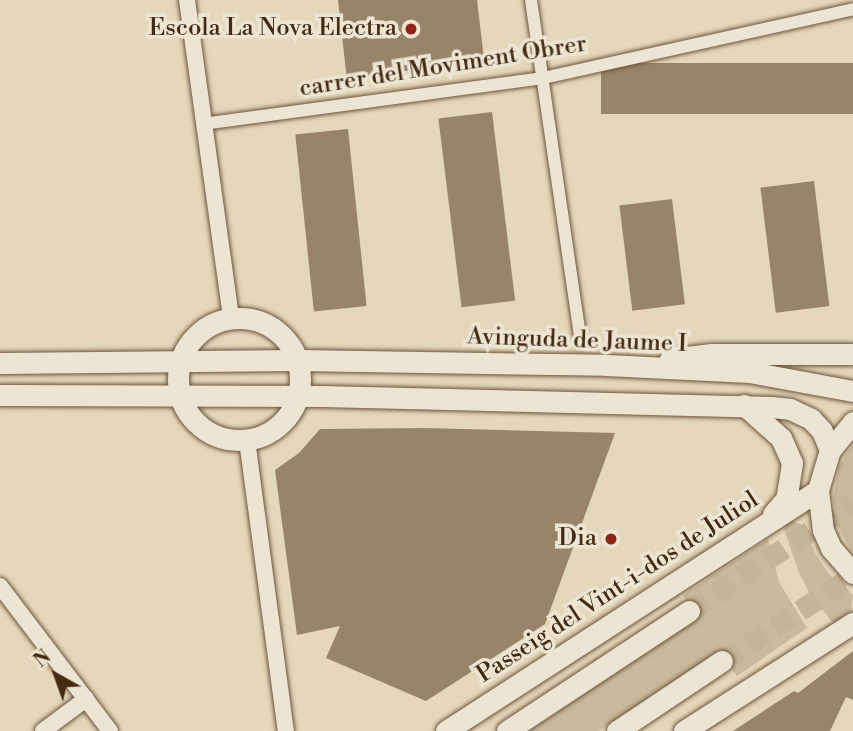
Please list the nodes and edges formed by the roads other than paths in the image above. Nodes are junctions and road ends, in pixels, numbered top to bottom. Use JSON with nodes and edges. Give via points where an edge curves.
{"nodes":[{"id":1,"x":187,"y":0,"type":"edge"},
{"id":2,"x":531,"y":0,"type":"edge"},
{"id":3,"x":853,"y":9,"type":"edge"},
{"id":4,"x":542,"y":78,"type":"junction"},
{"id":5,"x":203,"y":124,"type":"junction"},
{"id":6,"x":231,"y":318,"type":"junction"},
{"id":7,"x":581,"y":342,"type":"dead end"},
{"id":8,"x":853,"y":354,"type":"edge"},
{"id":9,"x":297,"y":360,"type":"junction"},
{"id":10,"x":0,"y":363,"type":"edge"},
{"id":11,"x":179,"y":363,"type":"junction"},
{"id":12,"x":606,"y":365,"type":"junction"},
{"id":13,"x":853,"y":391,"type":"edge"},
{"id":14,"x":0,"y":395,"type":"edge"},
{"id":15,"x":179,"y":396,"type":"junction"},
{"id":16,"x":297,"y":398,"type":"junction"},
{"id":17,"x":744,"y":405,"type":"junction"},
{"id":18,"x":853,"y":422,"type":"edge"},
{"id":19,"x":247,"y":440,"type":"junction"},
{"id":20,"x":830,"y":450,"type":"junction"},
{"id":21,"x":818,"y":490,"type":"junction"},
{"id":22,"x":768,"y":521,"type":"junction"},
{"id":23,"x":853,"y":573,"type":"edge"},
{"id":24,"x":0,"y":586,"type":"edge"},
{"id":25,"x":689,"y":611,"type":"tunnel mouth"},
{"id":26,"x":853,"y":623,"type":"edge"},
{"id":27,"x":722,"y":661,"type":"tunnel mouth"},
{"id":28,"x":86,"y":699,"type":"junction"},
{"id":29,"x":43,"y":731,"type":"edge"},
{"id":30,"x":110,"y":731,"type":"edge"},
{"id":31,"x":286,"y":731,"type":"edge"},
{"id":32,"x":446,"y":731,"type":"edge"},
{"id":33,"x":507,"y":731,"type":"edge"},
{"id":34,"x":617,"y":731,"type":"edge"},
{"id":35,"x":684,"y":731,"type":"edge"}],
"edges":[{"from":1,"to":5,"type":"street"},
{"from":2,"to":4,"type":"street"},
{"from":3,"to":4,"type":"street","name":"carrer del Moviment Obrer"},
{"from":4,"to":5,"type":"street","name":"carrer del Moviment Obrer"},
{"from":4,"to":7,"type":"street"},
{"from":5,"to":6,"type":"street"},
{"from":6,"to":9,"type":"street","via":[[264,323],[290,345]]},
{"from":6,"to":11,"type":"street","via":[[204,328]]},
{"from":8,"to":12,"type":"street","via":[[712,354]]},
{"from":9,"to":11,"type":"street","name":"Avinguda de Jaume I"},
{"from":9,"to":12,"type":"street","name":"Avinguda de Jaume I"},
{"from":9,"to":16,"type":"street"},
{"from":10,"to":11,"type":"street","name":"Avinguda de Jaume I"},
{"from":11,"to":15,"type":"street"},
{"from":12,"to":13,"type":"street","name":"Avinguda de Jaume I","via":[[750,372]]},
{"from":14,"to":15,"type":"street"},
{"from":15,"to":16,"type":"street"},
{"from":15,"to":19,"type":"street","via":[[186,412],[205,430],[229,440]]},
{"from":16,"to":17,"type":"street"},
{"from":16,"to":19,"type":"street","via":[[283,421]]},
{"from":17,"to":20,"type":"street","via":[[802,414],[822,431]]},
{"from":17,"to":22,"type":"street","via":[[782,438],[792,463],[786,499]]},
{"from":18,"to":20,"type":"street"},
{"from":19,"to":31,"type":"street"},
{"from":20,"to":21,"type":"street"},
{"from":21,"to":22,"type":"street","name":"Passeig del Vint-i-dos de Juliol"},
{"from":21,"to":23,"type":"street","via":[[823,530],[831,548]]},
{"from":22,"to":32,"type":"street","name":"Passeig del Vint-i-dos de Juliol"},
{"from":24,"to":28,"type":"street"},
{"from":25,"to":33,"type":"street"},
{"from":26,"to":35,"type":"street"},
{"from":27,"to":34,"type":"street"},
{"from":28,"to":29,"type":"street"},
{"from":28,"to":30,"type":"street"}]}
